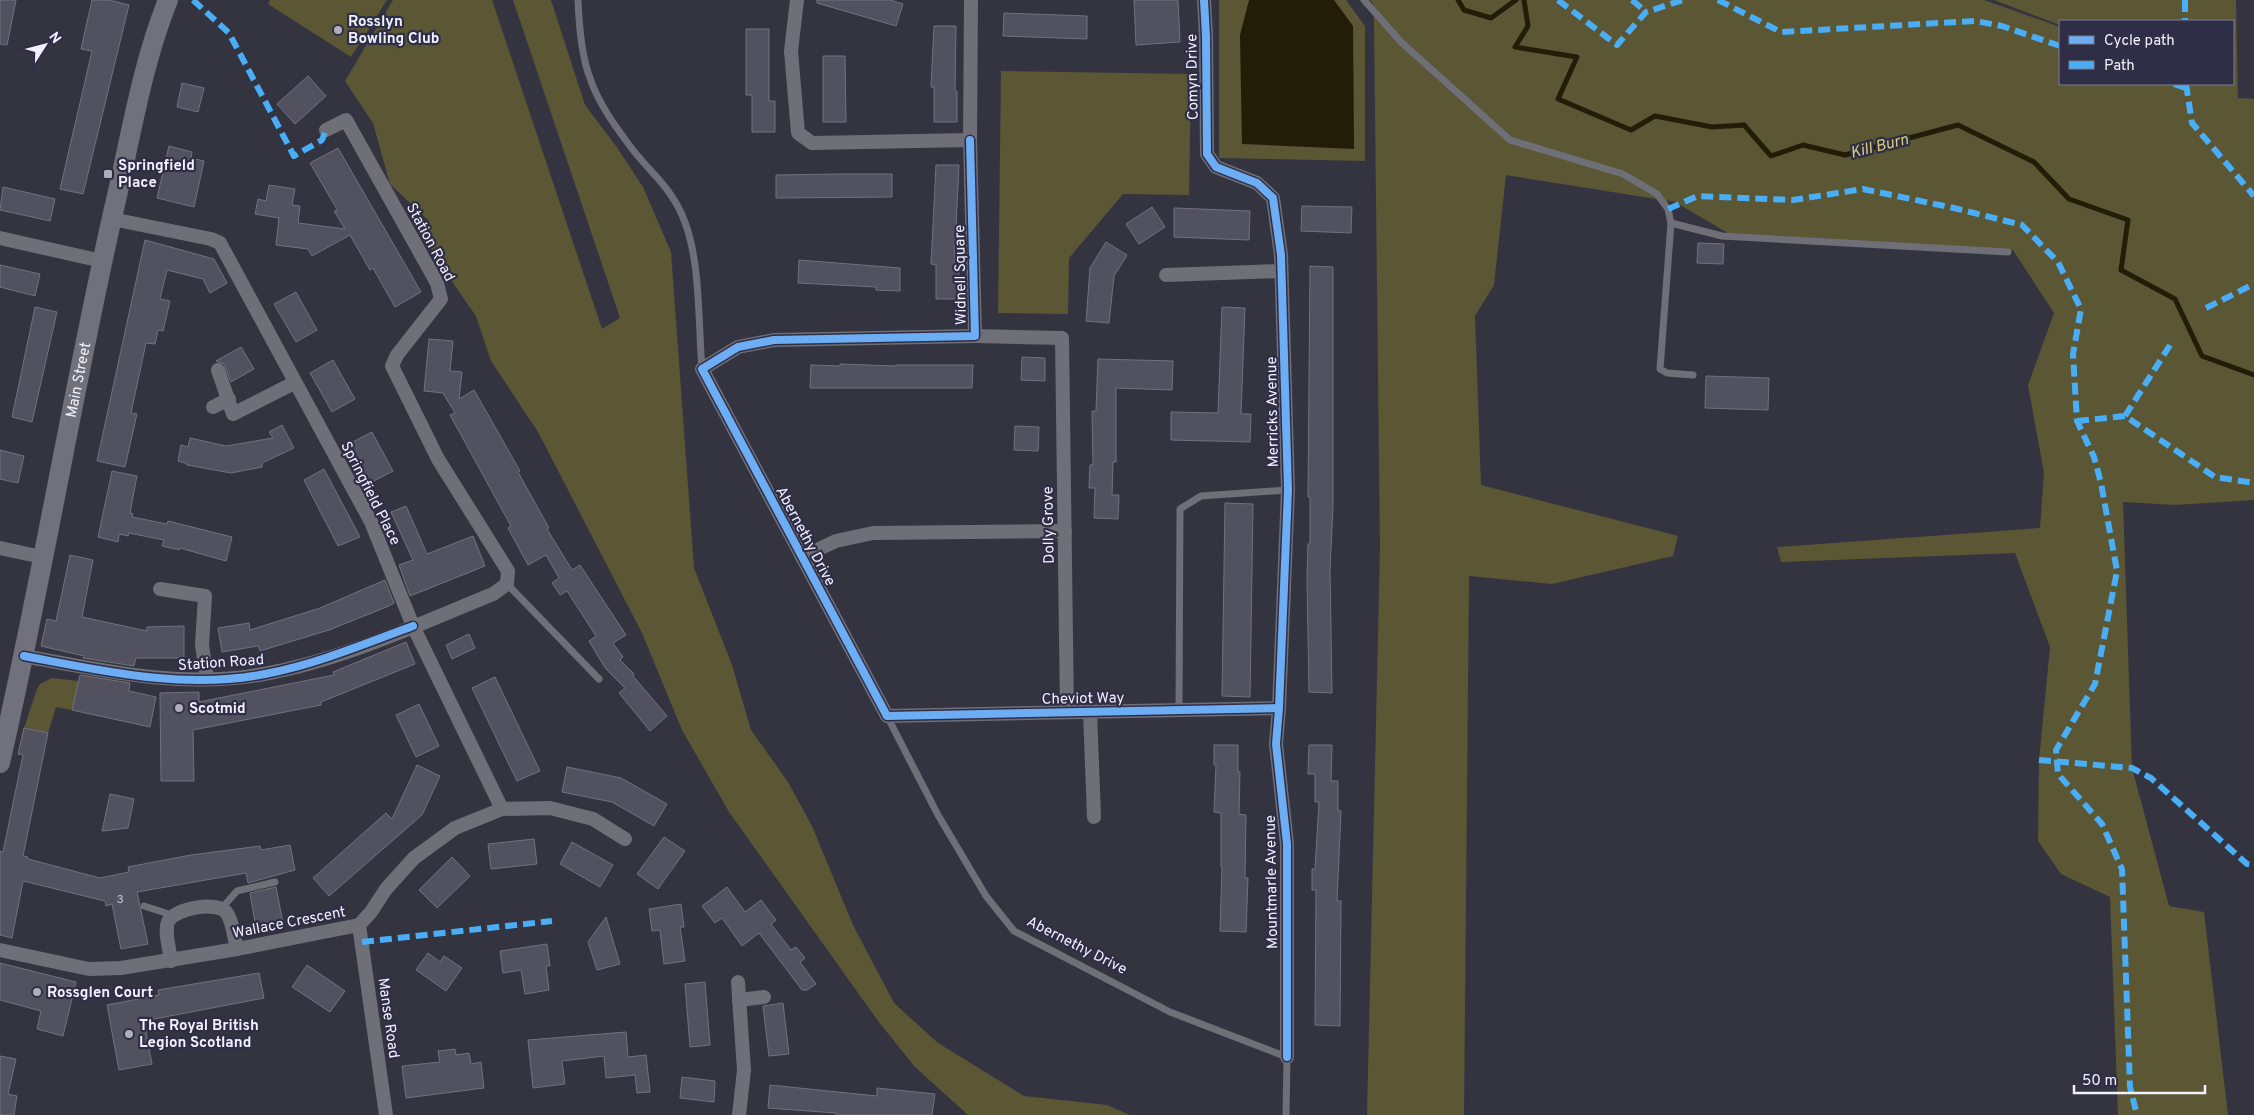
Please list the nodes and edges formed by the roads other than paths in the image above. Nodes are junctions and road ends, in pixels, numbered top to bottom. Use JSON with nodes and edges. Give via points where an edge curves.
{"nodes":[{"id":1,"x":168,"y":0,"type":"edge"},
{"id":2,"x":578,"y":0,"type":"edge"},
{"id":3,"x":798,"y":0,"type":"edge"},
{"id":4,"x":971,"y":0,"type":"edge"},
{"id":5,"x":1204,"y":0,"type":"edge"},
{"id":6,"x":1364,"y":0,"type":"edge"},
{"id":7,"x":326,"y":130,"type":"dead end"},
{"id":8,"x":970,"y":140,"type":"junction"},
{"id":9,"x":1207,"y":154,"type":"joint"},
{"id":10,"x":112,"y":219,"type":"junction"},
{"id":11,"x":1671,"y":223,"type":"junction"},
{"id":12,"x":0,"y":238,"type":"edge"},
{"id":13,"x":2008,"y":252,"type":"dead end"},
{"id":14,"x":102,"y":261,"type":"junction"},
{"id":15,"x":1281,"y":271,"type":"junction"},
{"id":16,"x":1166,"y":275,"type":"dead end"},
{"id":17,"x":975,"y":336,"type":"junction"},
{"id":18,"x":1062,"y":338,"type":"joint"},
{"id":19,"x":702,"y":369,"type":"junction"},
{"id":20,"x":218,"y":370,"type":"dead end"},
{"id":21,"x":1693,"y":375,"type":"dead end"},
{"id":22,"x":294,"y":383,"type":"junction"},
{"id":23,"x":229,"y":399,"type":"junction"},
{"id":24,"x":213,"y":407,"type":"dead end"},
{"id":25,"x":1288,"y":490,"type":"junction"},
{"id":26,"x":1065,"y":531,"type":"junction"},
{"id":27,"x":0,"y":548,"type":"edge"},
{"id":28,"x":42,"y":557,"type":"junction"},
{"id":29,"x":802,"y":557,"type":"junction"},
{"id":30,"x":507,"y":584,"type":"junction"},
{"id":31,"x":160,"y":588,"type":"dead end"},
{"id":32,"x":413,"y":626,"type":"junction"},
{"id":33,"x":24,"y":656,"type":"junction"},
{"id":34,"x":207,"y":679,"type":"junction"},
{"id":35,"x":599,"y":679,"type":"dead end"},
{"id":36,"x":1279,"y":708,"type":"junction"},
{"id":37,"x":1179,"y":710,"type":"junction"},
{"id":38,"x":1067,"y":712,"type":"junction"},
{"id":39,"x":1090,"y":712,"type":"junction"},
{"id":40,"x":887,"y":716,"type":"junction"},
{"id":41,"x":0,"y":763,"type":"edge"},
{"id":42,"x":502,"y":809,"type":"junction"},
{"id":43,"x":1094,"y":818,"type":"dead end"},
{"id":44,"x":625,"y":839,"type":"dead end"},
{"id":45,"x":275,"y":882,"type":"dead end"},
{"id":46,"x":144,"y":906,"type":"dead end"},
{"id":47,"x":222,"y":908,"type":"junction"},
{"id":48,"x":172,"y":916,"type":"junction"},
{"id":49,"x":359,"y":925,"type":"junction"},
{"id":50,"x":237,"y":949,"type":"junction"},
{"id":51,"x":0,"y":950,"type":"edge"},
{"id":52,"x":171,"y":960,"type":"junction"},
{"id":53,"x":738,"y":982,"type":"dead end"},
{"id":54,"x":764,"y":997,"type":"dead end"},
{"id":55,"x":739,"y":1000,"type":"junction"},
{"id":56,"x":1287,"y":1057,"type":"junction"},
{"id":57,"x":386,"y":1115,"type":"edge"},
{"id":58,"x":738,"y":1115,"type":"edge"},
{"id":59,"x":1286,"y":1115,"type":"edge"}],
"edges":[{"from":1,"to":10,"type":"main road","name":"Main Street","via":[[151,50]]},
{"from":2,"to":19,"type":"lane","name":"Abernethy Drive","via":[[579,24],[590,78],[633,150],[668,188],[692,242]]},
{"from":3,"to":8,"type":"street","via":[[791,51],[798,133],[812,143]]},
{"from":4,"to":8,"type":"street","name":"Widnell Square"},
{"from":5,"to":9,"type":"street","name":"Comyn Drive"},
{"from":6,"to":11,"type":"lane","via":[[1400,42],[1510,140],[1623,174],[1657,194],[1668,209]]},
{"from":7,"to":30,"type":"street","name":"Station Road","via":[[346,120],[437,283],[441,299],[392,366],[438,459],[508,571]]},
{"from":8,"to":17,"type":"street","name":"Widnell Square"},
{"from":9,"to":15,"type":"street","name":"Merricks Avenue","via":[[1216,166],[1258,183],[1274,198]]},
{"from":10,"to":14,"type":"main road","name":"Main Street"},
{"from":10,"to":22,"type":"street","name":"Springfield Place","via":[[220,243]]},
{"from":11,"to":13,"type":"lane","via":[[1722,236]]},
{"from":11,"to":21,"type":"lane","via":[[1660,368],[1667,373]]},
{"from":12,"to":14,"type":"street"},
{"from":14,"to":28,"type":"main road","name":"Main Street"},
{"from":15,"to":16,"type":"street"},
{"from":15,"to":25,"type":"street","name":"Merricks Avenue"},
{"from":17,"to":18,"type":"street","name":"Widnell Square"},
{"from":17,"to":19,"type":"street","name":"Widnell Square","via":[[774,340],[738,347]]},
{"from":18,"to":26,"type":"street","name":"Dolly Grove"},
{"from":19,"to":29,"type":"street","name":"Abernethy Drive"},
{"from":20,"to":23,"type":"street"},
{"from":22,"to":23,"type":"street","via":[[233,414]]},
{"from":22,"to":32,"type":"street","name":"Springfield Place","via":[[371,522]]},
{"from":23,"to":24,"type":"street"},
{"from":25,"to":36,"type":"street","name":"Merricks Avenue"},
{"from":25,"to":37,"type":"lane","via":[[1201,496],[1180,509]]},
{"from":26,"to":29,"type":"street","via":[[874,533],[836,541]]},
{"from":26,"to":38,"type":"street","name":"Dolly Grove"},
{"from":27,"to":28,"type":"street"},
{"from":28,"to":33,"type":"main road","name":"Main Street"},
{"from":29,"to":40,"type":"street","name":"Abernethy Drive"},
{"from":30,"to":32,"type":"street","name":"Station Road","via":[[492,594]]},
{"from":30,"to":35,"type":"lane"},
{"from":31,"to":34,"type":"street","via":[[205,596],[202,645]]},
{"from":32,"to":34,"type":"street","name":"Station Road","via":[[325,659],[264,674]]},
{"from":32,"to":42,"type":"street","name":"Springfield Place"},
{"from":33,"to":34,"type":"street","name":"Station Road","via":[[128,676]]},
{"from":33,"to":41,"type":"main road","name":"Main Street"},
{"from":36,"to":37,"type":"street","name":"Cheviot Way"},
{"from":36,"to":56,"type":"street","name":"Mountmarle Avenue","via":[[1276,744],[1287,844]]},
{"from":37,"to":39,"type":"street","name":"Cheviot Way"},
{"from":38,"to":39,"type":"street","name":"Cheviot Way"},
{"from":38,"to":40,"type":"street","name":"Cheviot Way"},
{"from":39,"to":43,"type":"street"},
{"from":40,"to":56,"type":"lane","name":"Abernethy Drive","via":[[948,832],[986,896],[1014,931],[1170,1012]]},
{"from":42,"to":44,"type":"street","name":"Wallace Crescent","via":[[550,808],[593,819]]},
{"from":42,"to":49,"type":"street","name":"Wallace Crescent","via":[[456,828],[414,858]]},
{"from":45,"to":47,"type":"lane","via":[[237,891]]},
{"from":46,"to":48,"type":"lane"},
{"from":47,"to":48,"type":"street","via":[[214,906],[179,911]]},
{"from":47,"to":50,"type":"street","via":[[228,914]]},
{"from":48,"to":52,"type":"street","via":[[167,924]]},
{"from":49,"to":50,"type":"street","name":"Wallace Crescent"},
{"from":49,"to":57,"type":"street","name":"Manse Road"},
{"from":50,"to":52,"type":"street","name":"Wallace Crescent"},
{"from":51,"to":52,"type":"street","name":"Wallace Crescent","via":[[90,968],[121,968]]},
{"from":53,"to":55,"type":"street"},
{"from":54,"to":55,"type":"street"},
{"from":55,"to":58,"type":"street","via":[[744,1070]]},
{"from":56,"to":59,"type":"lane","name":"Mountmarle Avenue"}]}
